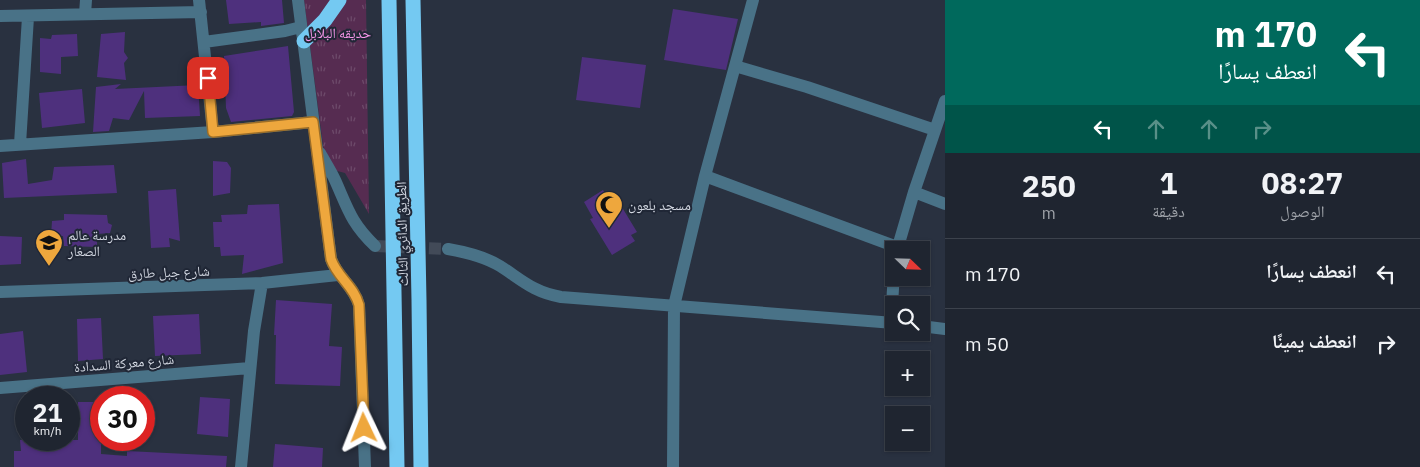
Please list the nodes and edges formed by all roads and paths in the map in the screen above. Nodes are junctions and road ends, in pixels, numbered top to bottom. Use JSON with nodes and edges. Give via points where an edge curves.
{"nodes":[{"id":1,"x":86,"y":0,"type":"edge"},
{"id":2,"x":298,"y":0,"type":"edge"},
{"id":3,"x":339,"y":0,"type":"edge"},
{"id":4,"x":389,"y":0,"type":"edge"},
{"id":5,"x":413,"y":0,"type":"edge"},
{"id":6,"x":753,"y":0,"type":"edge"},
{"id":7,"x":200,"y":6,"type":"edge"},
{"id":8,"x":85,"y":14,"type":"junction"},
{"id":9,"x":0,"y":16,"type":"edge"},
{"id":10,"x":28,"y":16,"type":"junction"},
{"id":11,"x":303,"y":34,"type":"junction"},
{"id":12,"x":204,"y":42,"type":"junction"},
{"id":13,"x":735,"y":66,"type":"junction"},
{"id":14,"x":945,"y":101,"type":"edge"},
{"id":15,"x":313,"y":122,"type":"junction"},
{"id":16,"x":935,"y":130,"type":"junction"},
{"id":17,"x":213,"y":132,"type":"junction"},
{"id":18,"x":20,"y":144,"type":"junction"},
{"id":19,"x":0,"y":146,"type":"edge"},
{"id":20,"x":316,"y":146,"type":"junction"},
{"id":21,"x":705,"y":176,"type":"junction"},
{"id":22,"x":914,"y":192,"type":"junction"},
{"id":23,"x":945,"y":204,"type":"edge"},
{"id":24,"x":899,"y":241,"type":"edge"},
{"id":25,"x":885,"y":244,"type":"edge"},
{"id":26,"x":375,"y":246,"type":"tunnel mouth"},
{"id":27,"x":448,"y":249,"type":"tunnel mouth"},
{"id":28,"x":338,"y":275,"type":"junction"},
{"id":29,"x":262,"y":283,"type":"junction"},
{"id":30,"x":0,"y":292,"type":"edge"},
{"id":31,"x":674,"y":306,"type":"junction"},
{"id":32,"x":885,"y":322,"type":"edge"},
{"id":33,"x":930,"y":327,"type":"edge"},
{"id":34,"x":945,"y":329,"type":"edge"},
{"id":35,"x":250,"y":368,"type":"junction"},
{"id":36,"x":0,"y":388,"type":"edge"},
{"id":37,"x":241,"y":467,"type":"edge"},
{"id":38,"x":365,"y":467,"type":"edge"},
{"id":39,"x":397,"y":467,"type":"edge"},
{"id":40,"x":421,"y":467,"type":"edge"},
{"id":41,"x":673,"y":467,"type":"edge"}],
"edges":[{"from":1,"to":8,"type":"street"},
{"from":2,"to":11,"type":"street"},
{"from":3,"to":11,"type":"highway","via":[[325,20]]},
{"from":4,"to":39,"type":"highway","name":"الطريق الدائري الثالث"},
{"from":5,"to":40,"type":"highway","name":"الطريق الدائري الثالث"},
{"from":6,"to":13,"type":"street"},
{"from":7,"to":8,"type":"street"},
{"from":7,"to":12,"type":"street"},
{"from":8,"to":10,"type":"street"},
{"from":9,"to":10,"type":"street"},
{"from":10,"to":18,"type":"street"},
{"from":11,"to":12,"type":"street","via":[[285,31]]},
{"from":11,"to":15,"type":"street"},
{"from":12,"to":17,"type":"street"},
{"from":13,"to":16,"type":"street"},
{"from":13,"to":21,"type":"street"},
{"from":14,"to":16,"type":"street"},
{"from":15,"to":17,"type":"street"},
{"from":15,"to":20,"type":"street"},
{"from":16,"to":22,"type":"street"},
{"from":17,"to":18,"type":"street"},
{"from":18,"to":19,"type":"street"},
{"from":20,"to":26,"type":"street","via":[[350,217]]},
{"from":20,"to":28,"type":"street","via":[[329,252]]},
{"from":21,"to":25,"type":"street"},
{"from":21,"to":31,"type":"street"},
{"from":22,"to":23,"type":"street"},
{"from":22,"to":24,"type":"street"},
{"from":27,"to":31,"type":"street","via":[[487,260],[548,295]]},
{"from":28,"to":29,"type":"street","name":"شارع جبل طارق"},
{"from":28,"to":38,"type":"street","via":[[351,288],[359,305]]},
{"from":29,"to":30,"type":"street","name":"شارع جبل طارق"},
{"from":29,"to":35,"type":"street"},
{"from":31,"to":32,"type":"street"},
{"from":31,"to":41,"type":"street"},
{"from":33,"to":34,"type":"street"},
{"from":35,"to":36,"type":"street","name":"شارع معركة السدادة"},
{"from":35,"to":37,"type":"street"}]}
